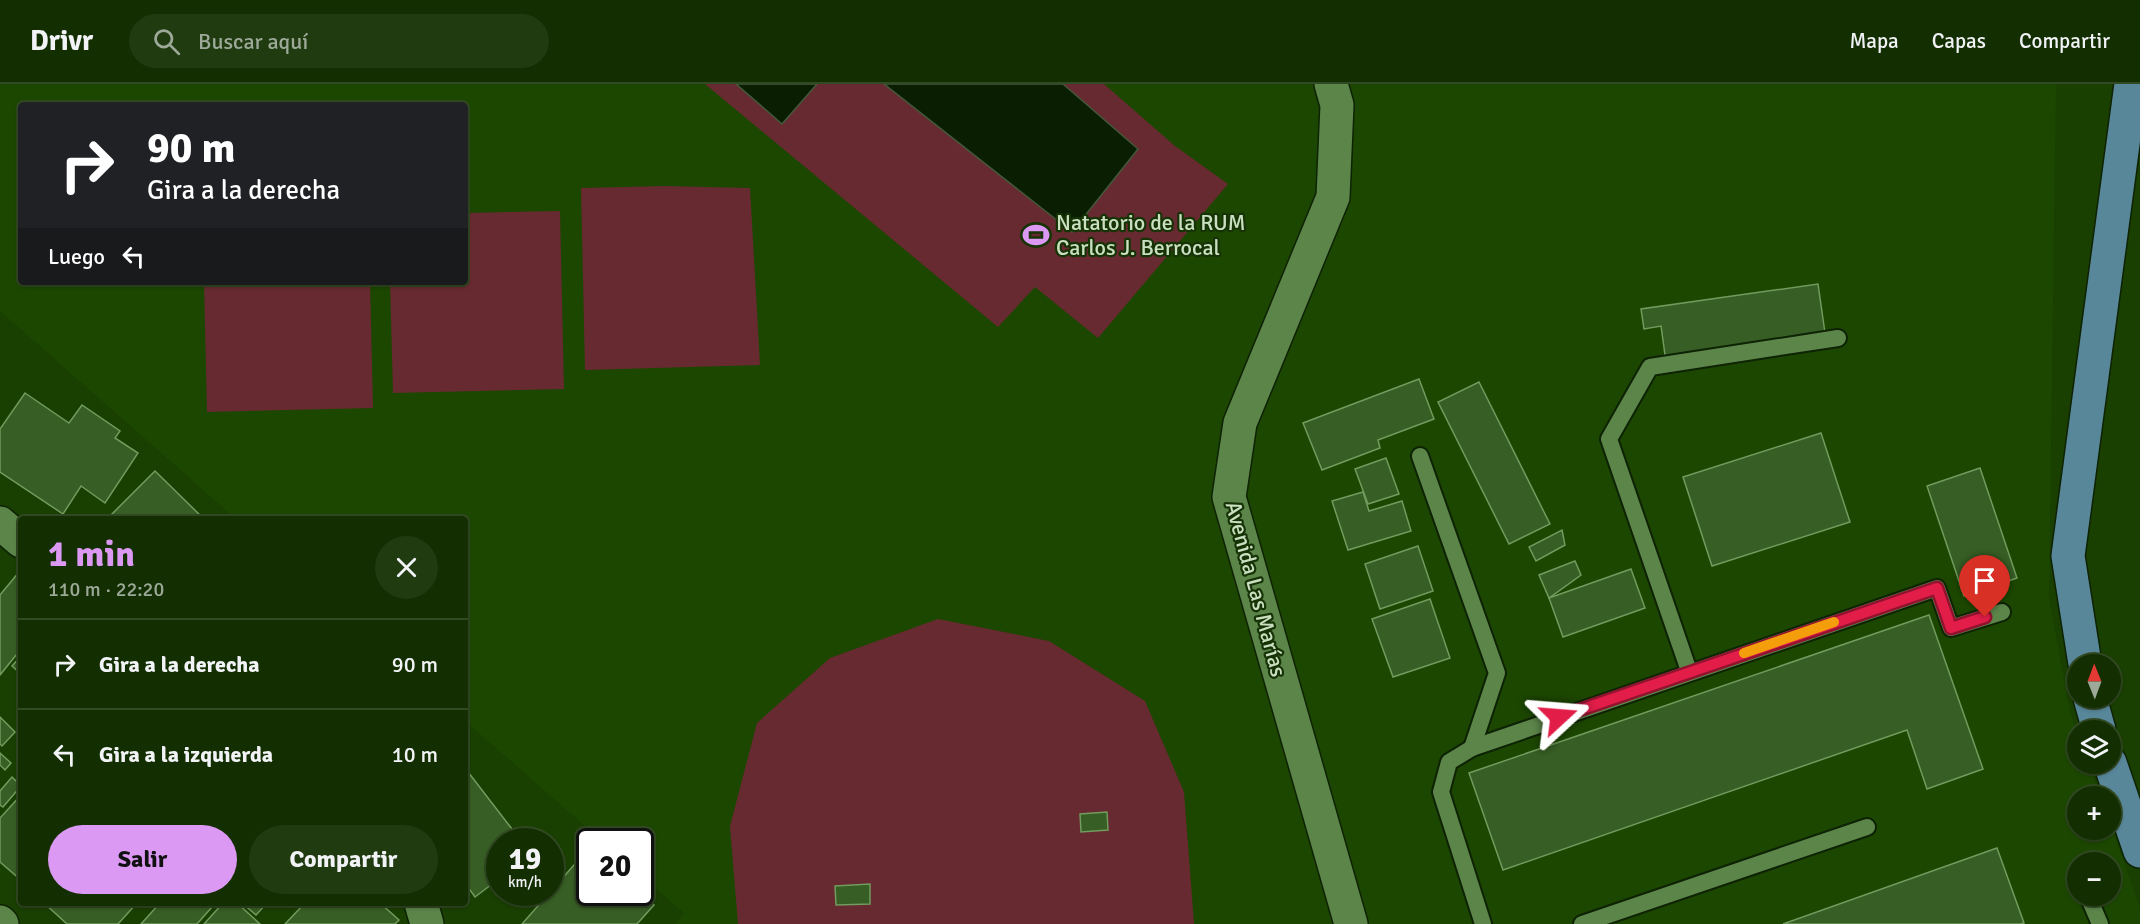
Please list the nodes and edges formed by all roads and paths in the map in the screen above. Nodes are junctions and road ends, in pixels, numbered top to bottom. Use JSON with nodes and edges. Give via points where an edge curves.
{"nodes":[{"id":1,"x":1331,"y":84,"type":"edge"},
{"id":2,"x":2131,"y":84,"type":"edge"},
{"id":3,"x":1838,"y":338,"type":"dead end"},
{"id":4,"x":1420,"y":456,"type":"dead end"},
{"id":5,"x":0,"y":523,"type":"edge"},
{"id":6,"x":18,"y":538,"type":"edge"},
{"id":7,"x":2002,"y":612,"type":"dead end"},
{"id":8,"x":2083,"y":654,"type":"edge"},
{"id":9,"x":1689,"y":671,"type":"junction"},
{"id":10,"x":1472,"y":748,"type":"junction"},
{"id":11,"x":2114,"y":774,"type":"edge"},
{"id":12,"x":1867,"y":827,"type":"dead end"},
{"id":13,"x":2140,"y":851,"type":"edge"},
{"id":14,"x":422,"y":906,"type":"edge"},
{"id":15,"x":2092,"y":906,"type":"edge"},
{"id":16,"x":427,"y":924,"type":"edge"},
{"id":17,"x":1351,"y":924,"type":"edge"},
{"id":18,"x":1483,"y":924,"type":"edge"},
{"id":19,"x":1582,"y":924,"type":"edge"},
{"id":20,"x":2100,"y":924,"type":"edge"}],
"edges":[{"from":1,"to":17,"type":"street","name":"Avenida Las Marías","via":[[1337,105],[1333,197],[1240,423],[1229,497]]},
{"from":2,"to":8,"type":"main road","via":[[2068,556]]},
{"from":3,"to":9,"type":"lane","via":[[1650,367],[1609,439]]},
{"from":4,"to":10,"type":"lane","via":[[1497,673]]},
{"from":5,"to":6,"type":"street"},
{"from":7,"to":9,"type":"lane","via":[[1951,628],[1937,588]]},
{"from":9,"to":10,"type":"lane"},
{"from":10,"to":18,"type":"lane","via":[[1449,762],[1441,792]]},
{"from":11,"to":13,"type":"main road"},
{"from":12,"to":19,"type":"lane"},
{"from":14,"to":16,"type":"street"},
{"from":15,"to":20,"type":"lane"}]}
